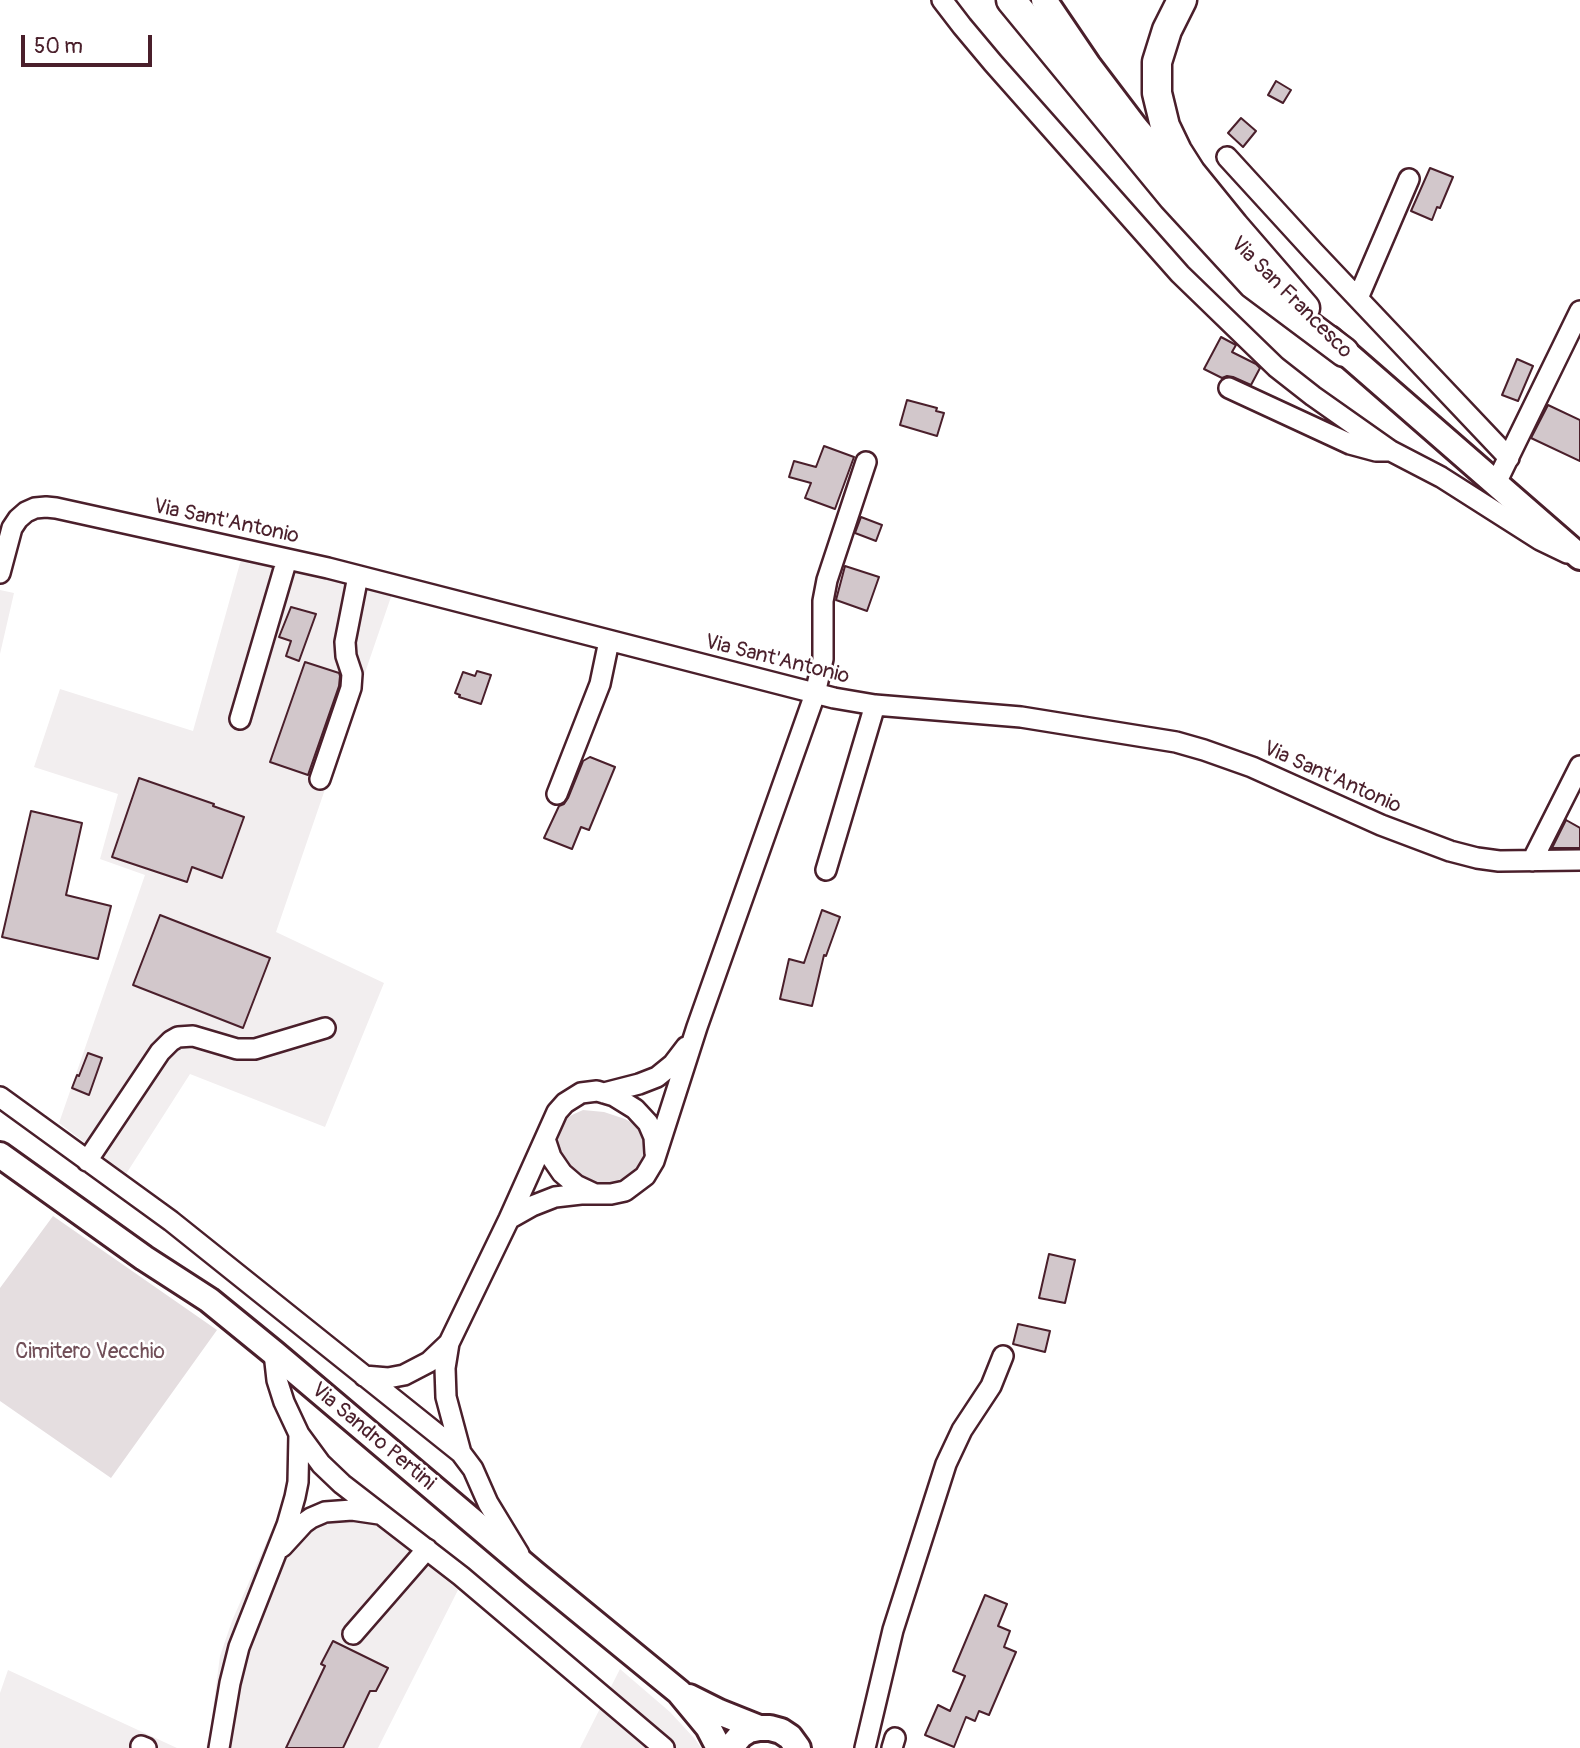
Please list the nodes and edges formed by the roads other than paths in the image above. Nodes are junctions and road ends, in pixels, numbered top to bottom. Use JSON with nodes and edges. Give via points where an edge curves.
{"nodes":[{"id":1,"x":942,"y":0,"type":"edge"},
{"id":2,"x":1011,"y":0,"type":"edge"},
{"id":3,"x":1044,"y":0,"type":"edge"},
{"id":4,"x":1182,"y":0,"type":"edge"},
{"id":5,"x":1227,"y":157,"type":"dead end"},
{"id":6,"x":1409,"y":179,"type":"dead end"},
{"id":7,"x":1358,"y":298,"type":"junction"},
{"id":8,"x":1580,"y":311,"type":"edge"},
{"id":9,"x":1344,"y":352,"type":"junction"},
{"id":10,"x":1229,"y":388,"type":"dead end"},
{"id":11,"x":1391,"y":450,"type":"junction"},
{"id":12,"x":1508,"y":458,"type":"junction"},
{"id":13,"x":866,"y":462,"type":"dead end"},
{"id":14,"x":1496,"y":483,"type":"junction"},
{"id":15,"x":1578,"y":551,"type":"edge"},
{"id":16,"x":287,"y":559,"type":"junction"},
{"id":17,"x":0,"y":573,"type":"edge"},
{"id":18,"x":358,"y":576,"type":"junction"},
{"id":19,"x":609,"y":641,"type":"junction"},
{"id":20,"x":815,"y":694,"type":"junction"},
{"id":21,"x":875,"y":705,"type":"junction"},
{"id":22,"x":240,"y":719,"type":"dead end"},
{"id":23,"x":1580,"y":766,"type":"edge"},
{"id":24,"x":320,"y":779,"type":"dead end"},
{"id":25,"x":557,"y":794,"type":"dead end"},
{"id":26,"x":1580,"y":860,"type":"edge"},
{"id":27,"x":1532,"y":861,"type":"junction"},
{"id":28,"x":826,"y":870,"type":"dead end"},
{"id":29,"x":697,"y":1027,"type":"junction"},
{"id":30,"x":325,"y":1028,"type":"dead end"},
{"id":31,"x":604,"y":1093,"type":"junction"},
{"id":32,"x":0,"y":1097,"type":"edge"},
{"id":33,"x":545,"y":1139,"type":"junction"},
{"id":34,"x":0,"y":1155,"type":"edge"},
{"id":35,"x":87,"y":1161,"type":"junction"},
{"id":36,"x":654,"y":1161,"type":"junction"},
{"id":37,"x":598,"y":1194,"type":"junction"},
{"id":38,"x":509,"y":1219,"type":"junction"},
{"id":39,"x":449,"y":1343,"type":"junction"},
{"id":40,"x":274,"y":1353,"type":"junction"},
{"id":41,"x":1003,"y":1356,"type":"dead end"},
{"id":42,"x":364,"y":1376,"type":"junction"},
{"id":43,"x":299,"y":1434,"type":"junction"},
{"id":44,"x":461,"y":1453,"type":"junction"},
{"id":45,"x":384,"y":1515,"type":"junction"},
{"id":46,"x":428,"y":1549,"type":"junction"},
{"id":47,"x":271,"y":1565,"type":"junction"},
{"id":48,"x":535,"y":1574,"type":"junction"},
{"id":49,"x":353,"y":1634,"type":"dead end"},
{"id":50,"x":679,"y":1692,"type":"junction"},
{"id":51,"x":759,"y":1728,"type":"junction"},
{"id":52,"x":219,"y":1748,"type":"edge"},
{"id":53,"x":662,"y":1748,"type":"edge"},
{"id":54,"x":719,"y":1748,"type":"edge"},
{"id":55,"x":730,"y":1748,"type":"edge"},
{"id":56,"x":798,"y":1748,"type":"edge"},
{"id":57,"x":865,"y":1748,"type":"edge"}],
"edges":[{"from":1,"to":11,"type":"street","via":[[1180,274],[1286,375]]},
{"from":2,"to":9,"type":"highway","via":[[1173,197],[1253,284]]},
{"from":3,"to":9,"type":"main road","name":"Via San Francesco","via":[[1135,127],[1213,220],[1270,283]]},
{"from":4,"to":9,"type":"highway","via":[[1164,38],[1157,72],[1159,103],[1172,142],[1234,226]]},
{"from":5,"to":7,"type":"street"},
{"from":6,"to":7,"type":"street"},
{"from":7,"to":12,"type":"street"},
{"from":8,"to":12,"type":"street"},
{"from":9,"to":14,"type":"main road","name":"Via San Francesco"},
{"from":10,"to":11,"type":"street","via":[[1350,444]]},
{"from":11,"to":15,"type":"street","via":[[1540,540]]},
{"from":12,"to":14,"type":"street"},
{"from":13,"to":20,"type":"street","via":[[827,580],[823,659]]},
{"from":14,"to":15,"type":"main road","name":"Via San Francesco"},
{"from":16,"to":17,"type":"street","name":"Via Sant'Antonio","via":[[46,506],[18,519]]},
{"from":16,"to":18,"type":"street","name":"Via Sant'Antonio"},
{"from":16,"to":22,"type":"street"},
{"from":18,"to":19,"type":"street","name":"Via Sant'Antonio"},
{"from":18,"to":24,"type":"street","via":[[345,642],[351,688]]},
{"from":19,"to":20,"type":"street","name":"Via Sant'Antonio"},
{"from":19,"to":25,"type":"street","via":[[600,684]]},
{"from":20,"to":21,"type":"street","name":"Via Sant'Antonio"},
{"from":20,"to":29,"type":"street"},
{"from":21,"to":27,"type":"street","name":"Via Sant'Antonio","via":[[1021,717],[1183,744],[1252,767],[1450,851],[1489,860]]},
{"from":21,"to":28,"type":"street"},
{"from":23,"to":27,"type":"street"},
{"from":26,"to":27,"type":"street","name":"Via Sant'Antonio"},
{"from":29,"to":31,"type":"street","via":[[680,1056],[657,1077]]},
{"from":29,"to":36,"type":"street"},
{"from":30,"to":35,"type":"street","via":[[247,1050],[202,1037],[178,1037],[160,1052]]},
{"from":31,"to":33,"type":"street","via":[[582,1093],[565,1103]]},
{"from":31,"to":36,"type":"street","via":[[628,1104],[648,1123],[655,1143]]},
{"from":32,"to":35,"type":"street"},
{"from":33,"to":37,"type":"street","via":[[562,1173]]},
{"from":33,"to":38,"type":"street"},
{"from":34,"to":40,"type":"main road","name":"Via Sandro Pertini","via":[[209,1300]]},
{"from":35,"to":42,"type":"street","via":[[171,1221]]},
{"from":36,"to":37,"type":"street","via":[[633,1187]]},
{"from":37,"to":38,"type":"street","via":[[555,1197]]},
{"from":38,"to":39,"type":"street"},
{"from":39,"to":42,"type":"street","via":[[429,1362],[404,1375]]},
{"from":39,"to":44,"type":"street","via":[[445,1388]]},
{"from":40,"to":43,"type":"street","via":[[277,1380]]},
{"from":40,"to":48,"type":"main road","name":"Via Sandro Pertini"},
{"from":41,"to":57,"type":"street","via":[[946,1464],[893,1630]]},
{"from":42,"to":44,"type":"street"},
{"from":43,"to":45,"type":"street","via":[[332,1475]]},
{"from":43,"to":47,"type":"street","via":[[295,1497]]},
{"from":44,"to":48,"type":"street","via":[[514,1548]]},
{"from":45,"to":46,"type":"street"},
{"from":45,"to":47,"type":"street","via":[[343,1510],[311,1518]]},
{"from":46,"to":49,"type":"street"},
{"from":46,"to":53,"type":"street"},
{"from":47,"to":52,"type":"street","via":[[235,1660]]},
{"from":48,"to":50,"type":"main road","name":"Via Sandro Pertini"},
{"from":50,"to":51,"type":"main road"},
{"from":50,"to":54,"type":"main road","name":"Via Sandro Pertini"},
{"from":51,"to":55,"type":"main road","via":[[741,1735]]},
{"from":51,"to":56,"type":"main road","via":[[781,1731]]}]}
